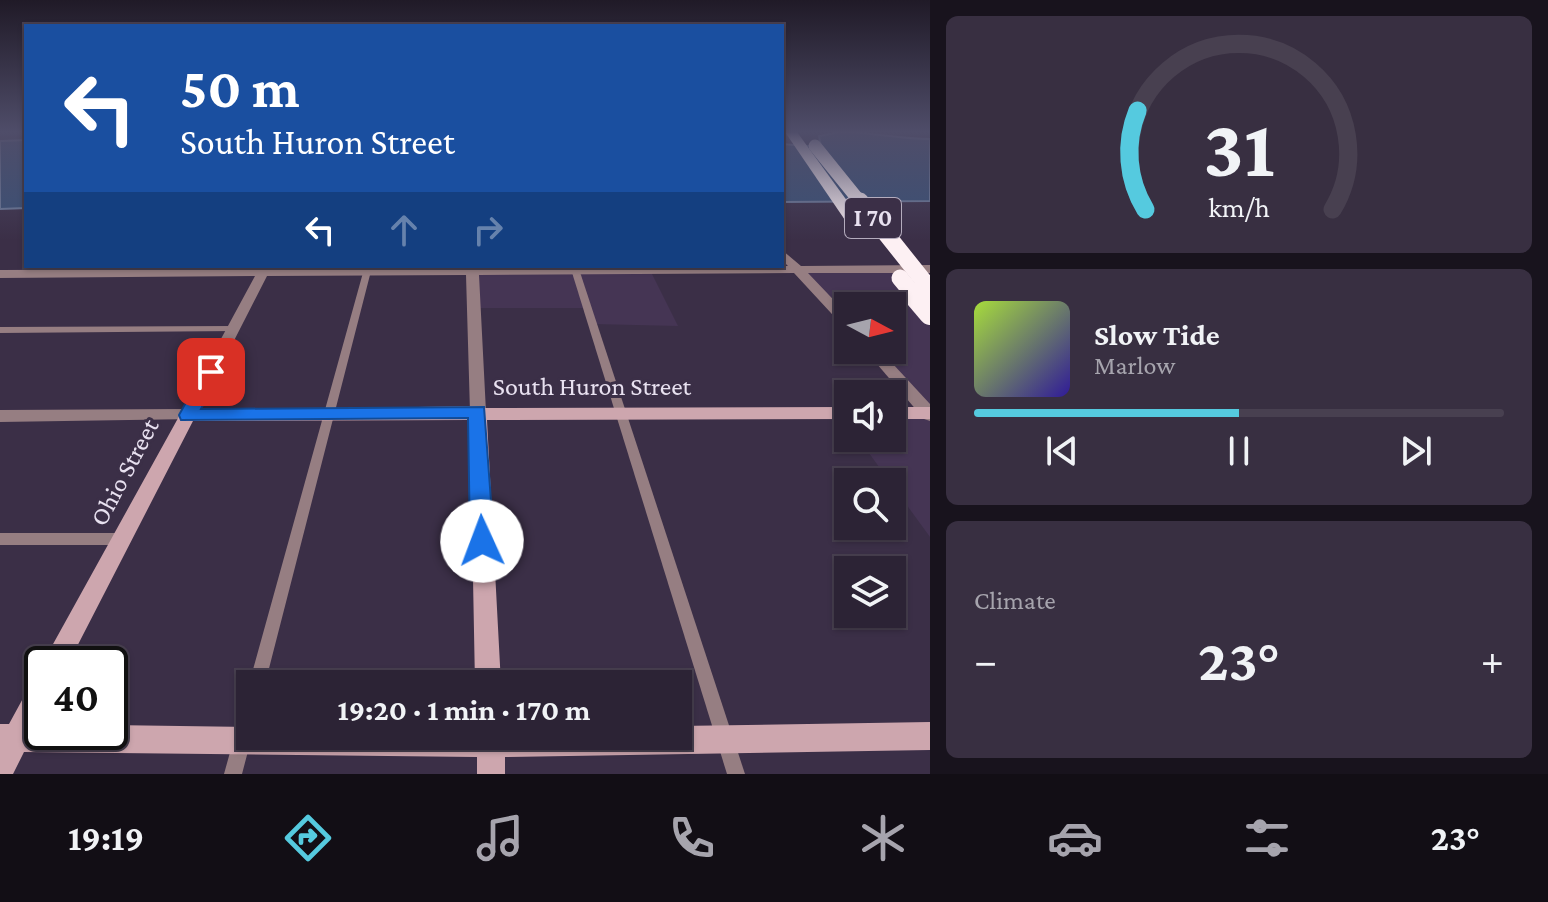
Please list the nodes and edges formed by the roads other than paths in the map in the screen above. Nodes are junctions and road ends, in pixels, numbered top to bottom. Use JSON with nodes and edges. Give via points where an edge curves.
{"nodes":[{"id":1,"x":821,"y":168,"type":"edge"},
{"id":2,"x":828,"y":168,"type":"edge"},
{"id":3,"x":784,"y":255,"type":"edge"},
{"id":4,"x":472,"y":268,"type":"edge"},
{"id":5,"x":575,"y":268,"type":"edge"},
{"id":6,"x":265,"y":269,"type":"edge"},
{"id":7,"x":796,"y":269,"type":"junction"},
{"id":8,"x":930,"y":269,"type":"edge"},
{"id":9,"x":367,"y":271,"type":"junction"},
{"id":10,"x":0,"y":274,"type":"edge"},
{"id":11,"x":930,"y":289,"type":"edge"},
{"id":12,"x":834,"y":308,"type":"edge"},
{"id":13,"x":930,"y":314,"type":"edge"},
{"id":14,"x":234,"y":329,"type":"junction"},
{"id":15,"x":0,"y":330,"type":"edge"},
{"id":16,"x":884,"y":364,"type":"edge"},
{"id":17,"x":478,"y":412,"type":"junction"},
{"id":18,"x":330,"y":413,"type":"junction"},
{"id":19,"x":622,"y":413,"type":"junction"},
{"id":20,"x":834,"y":413,"type":"edge"},
{"id":21,"x":906,"y":413,"type":"edge"},
{"id":22,"x":929,"y":414,"type":"edge"},
{"id":23,"x":188,"y":415,"type":"junction"},
{"id":24,"x":0,"y":416,"type":"edge"},
{"id":25,"x":0,"y":539,"type":"edge"},
{"id":26,"x":121,"y":539,"type":"junction"},
{"id":27,"x":65,"y":646,"type":"edge"},
{"id":28,"x":261,"y":670,"type":"edge"},
{"id":29,"x":487,"y":670,"type":"edge"},
{"id":30,"x":24,"y":715,"type":"edge"},
{"id":31,"x":930,"y":736,"type":"edge"},
{"id":32,"x":692,"y":737,"type":"edge"},
{"id":33,"x":725,"y":737,"type":"junction"},
{"id":34,"x":8,"y":738,"type":"edge"},
{"id":35,"x":236,"y":738,"type":"edge"},
{"id":36,"x":239,"y":750,"type":"edge"},
{"id":37,"x":490,"y":750,"type":"edge"},
{"id":38,"x":0,"y":769,"type":"edge"},
{"id":39,"x":233,"y":774,"type":"edge"},
{"id":40,"x":491,"y":774,"type":"edge"},
{"id":41,"x":736,"y":774,"type":"edge"}],
"edges":[{"from":1,"to":13,"type":"highway","number":"I 70","bridge":true,"via":[[853,220]]},
{"from":2,"to":11,"type":"highway","number":"I 70","bridge":true},
{"from":3,"to":7,"type":"street"},
{"from":4,"to":5,"type":"street"},
{"from":4,"to":9,"type":"street"},
{"from":4,"to":17,"type":"street"},
{"from":5,"to":7,"type":"street"},
{"from":5,"to":19,"type":"lane"},
{"from":6,"to":9,"type":"street"},
{"from":6,"to":10,"type":"street"},
{"from":6,"to":14,"type":"street","name":"Ohio Street"},
{"from":7,"to":8,"type":"street"},
{"from":7,"to":12,"type":"street"},
{"from":9,"to":18,"type":"lane"},
{"from":14,"to":15,"type":"lane"},
{"from":14,"to":23,"type":"street","name":"Ohio Street"},
{"from":16,"to":22,"type":"street"},
{"from":17,"to":18,"type":"street","name":"South Huron Street"},
{"from":17,"to":19,"type":"street","name":"South Huron Street"},
{"from":17,"to":29,"type":"street"},
{"from":18,"to":23,"type":"street","name":"South Huron Street"},
{"from":18,"to":28,"type":"lane"},
{"from":19,"to":20,"type":"street","name":"South Huron Street"},
{"from":19,"to":33,"type":"lane"},
{"from":21,"to":22,"type":"street"},
{"from":23,"to":24,"type":"street","name":"South Huron Street"},
{"from":23,"to":26,"type":"street","name":"Ohio Street"},
{"from":25,"to":26,"type":"lane"},
{"from":26,"to":27,"type":"street","name":"Ohio Street"},
{"from":30,"to":34,"type":"street"},
{"from":31,"to":33,"type":"street"},
{"from":32,"to":33,"type":"street"},
{"from":33,"to":41,"type":"lane"},
{"from":34,"to":35,"type":"street"},
{"from":34,"to":38,"type":"street"},
{"from":36,"to":39,"type":"lane"},
{"from":37,"to":40,"type":"street"}]}
